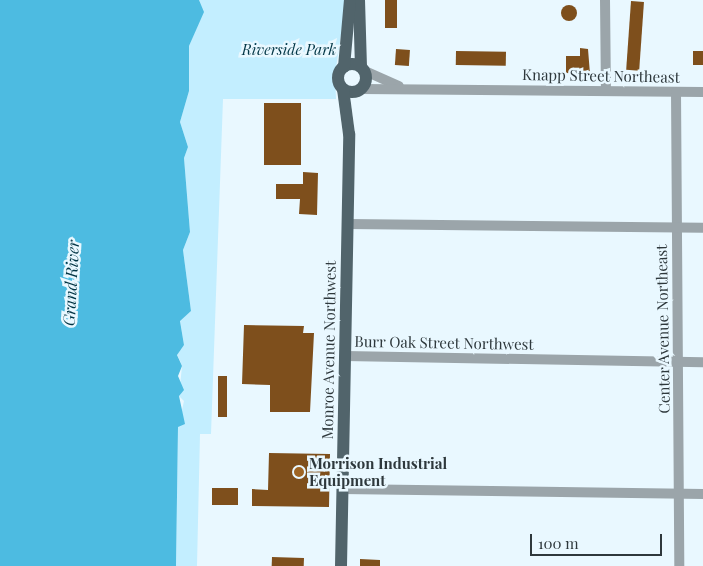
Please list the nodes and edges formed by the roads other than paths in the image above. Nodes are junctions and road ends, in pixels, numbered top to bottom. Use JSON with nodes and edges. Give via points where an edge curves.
{"nodes":[{"id":1,"x":350,"y":0,"type":"edge"},
{"id":2,"x":359,"y":0,"type":"edge"},
{"id":3,"x":605,"y":0,"type":"edge"},
{"id":4,"x":354,"y":35,"type":"junction"},
{"id":5,"x":344,"y":67,"type":"junction"},
{"id":6,"x":363,"y":69,"type":"junction"},
{"id":7,"x":408,"y":88,"type":"junction"},
{"id":8,"x":343,"y":89,"type":"junction"},
{"id":9,"x":360,"y":90,"type":"junction"},
{"id":10,"x":606,"y":90,"type":"junction"},
{"id":11,"x":676,"y":92,"type":"junction"},
{"id":12,"x":703,"y":92,"type":"edge"},
{"id":13,"x":349,"y":134,"type":"junction"},
{"id":14,"x":348,"y":224,"type":"junction"},
{"id":15,"x":677,"y":228,"type":"junction"},
{"id":16,"x":703,"y":228,"type":"edge"},
{"id":17,"x":345,"y":356,"type":"junction"},
{"id":18,"x":678,"y":361,"type":"junction"},
{"id":19,"x":703,"y":362,"type":"edge"},
{"id":20,"x":342,"y":488,"type":"junction"},
{"id":21,"x":680,"y":494,"type":"junction"},
{"id":22,"x":703,"y":494,"type":"edge"},
{"id":23,"x":341,"y":566,"type":"edge"},
{"id":24,"x":679,"y":566,"type":"edge"}],
"edges":[{"from":1,"to":4,"type":"main road"},
{"from":2,"to":4,"type":"main road"},
{"from":3,"to":10,"type":"street"},
{"from":4,"to":5,"type":"main road"},
{"from":4,"to":6,"type":"main road"},
{"from":5,"to":6,"type":"main road"},
{"from":5,"to":8,"type":"main road","name":"Monroe Avenue Northwest","via":[[338,78]]},
{"from":6,"to":7,"type":"street"},
{"from":6,"to":9,"type":"main road","name":"Monroe Avenue Northwest"},
{"from":7,"to":9,"type":"street","name":"Knapp Street Northeast"},
{"from":7,"to":10,"type":"street","name":"Knapp Street Northeast"},
{"from":8,"to":9,"type":"main road"},
{"from":8,"to":13,"type":"main road","name":"Monroe Avenue Northwest"},
{"from":9,"to":13,"type":"main road","name":"Monroe Avenue Northwest"},
{"from":10,"to":11,"type":"street","name":"Knapp Street Northeast"},
{"from":11,"to":12,"type":"street","name":"Knapp Street Northeast"},
{"from":11,"to":15,"type":"street","name":"Center Avenue Northeast"},
{"from":13,"to":14,"type":"main road","name":"Monroe Avenue Northwest"},
{"from":14,"to":15,"type":"street"},
{"from":14,"to":17,"type":"main road","name":"Monroe Avenue Northwest"},
{"from":15,"to":16,"type":"street"},
{"from":15,"to":18,"type":"street","name":"Center Avenue Northeast"},
{"from":17,"to":18,"type":"street","name":"Burr Oak Street Northwest"},
{"from":17,"to":20,"type":"main road","name":"Monroe Avenue Northwest"},
{"from":18,"to":19,"type":"street","name":"Burr Oak Street Northwest"},
{"from":18,"to":21,"type":"street","name":"Center Avenue Northeast"},
{"from":20,"to":21,"type":"street"},
{"from":20,"to":23,"type":"main road","name":"Monroe Avenue Northwest"},
{"from":21,"to":22,"type":"street"},
{"from":21,"to":24,"type":"street","name":"Center Avenue Northeast"}]}
